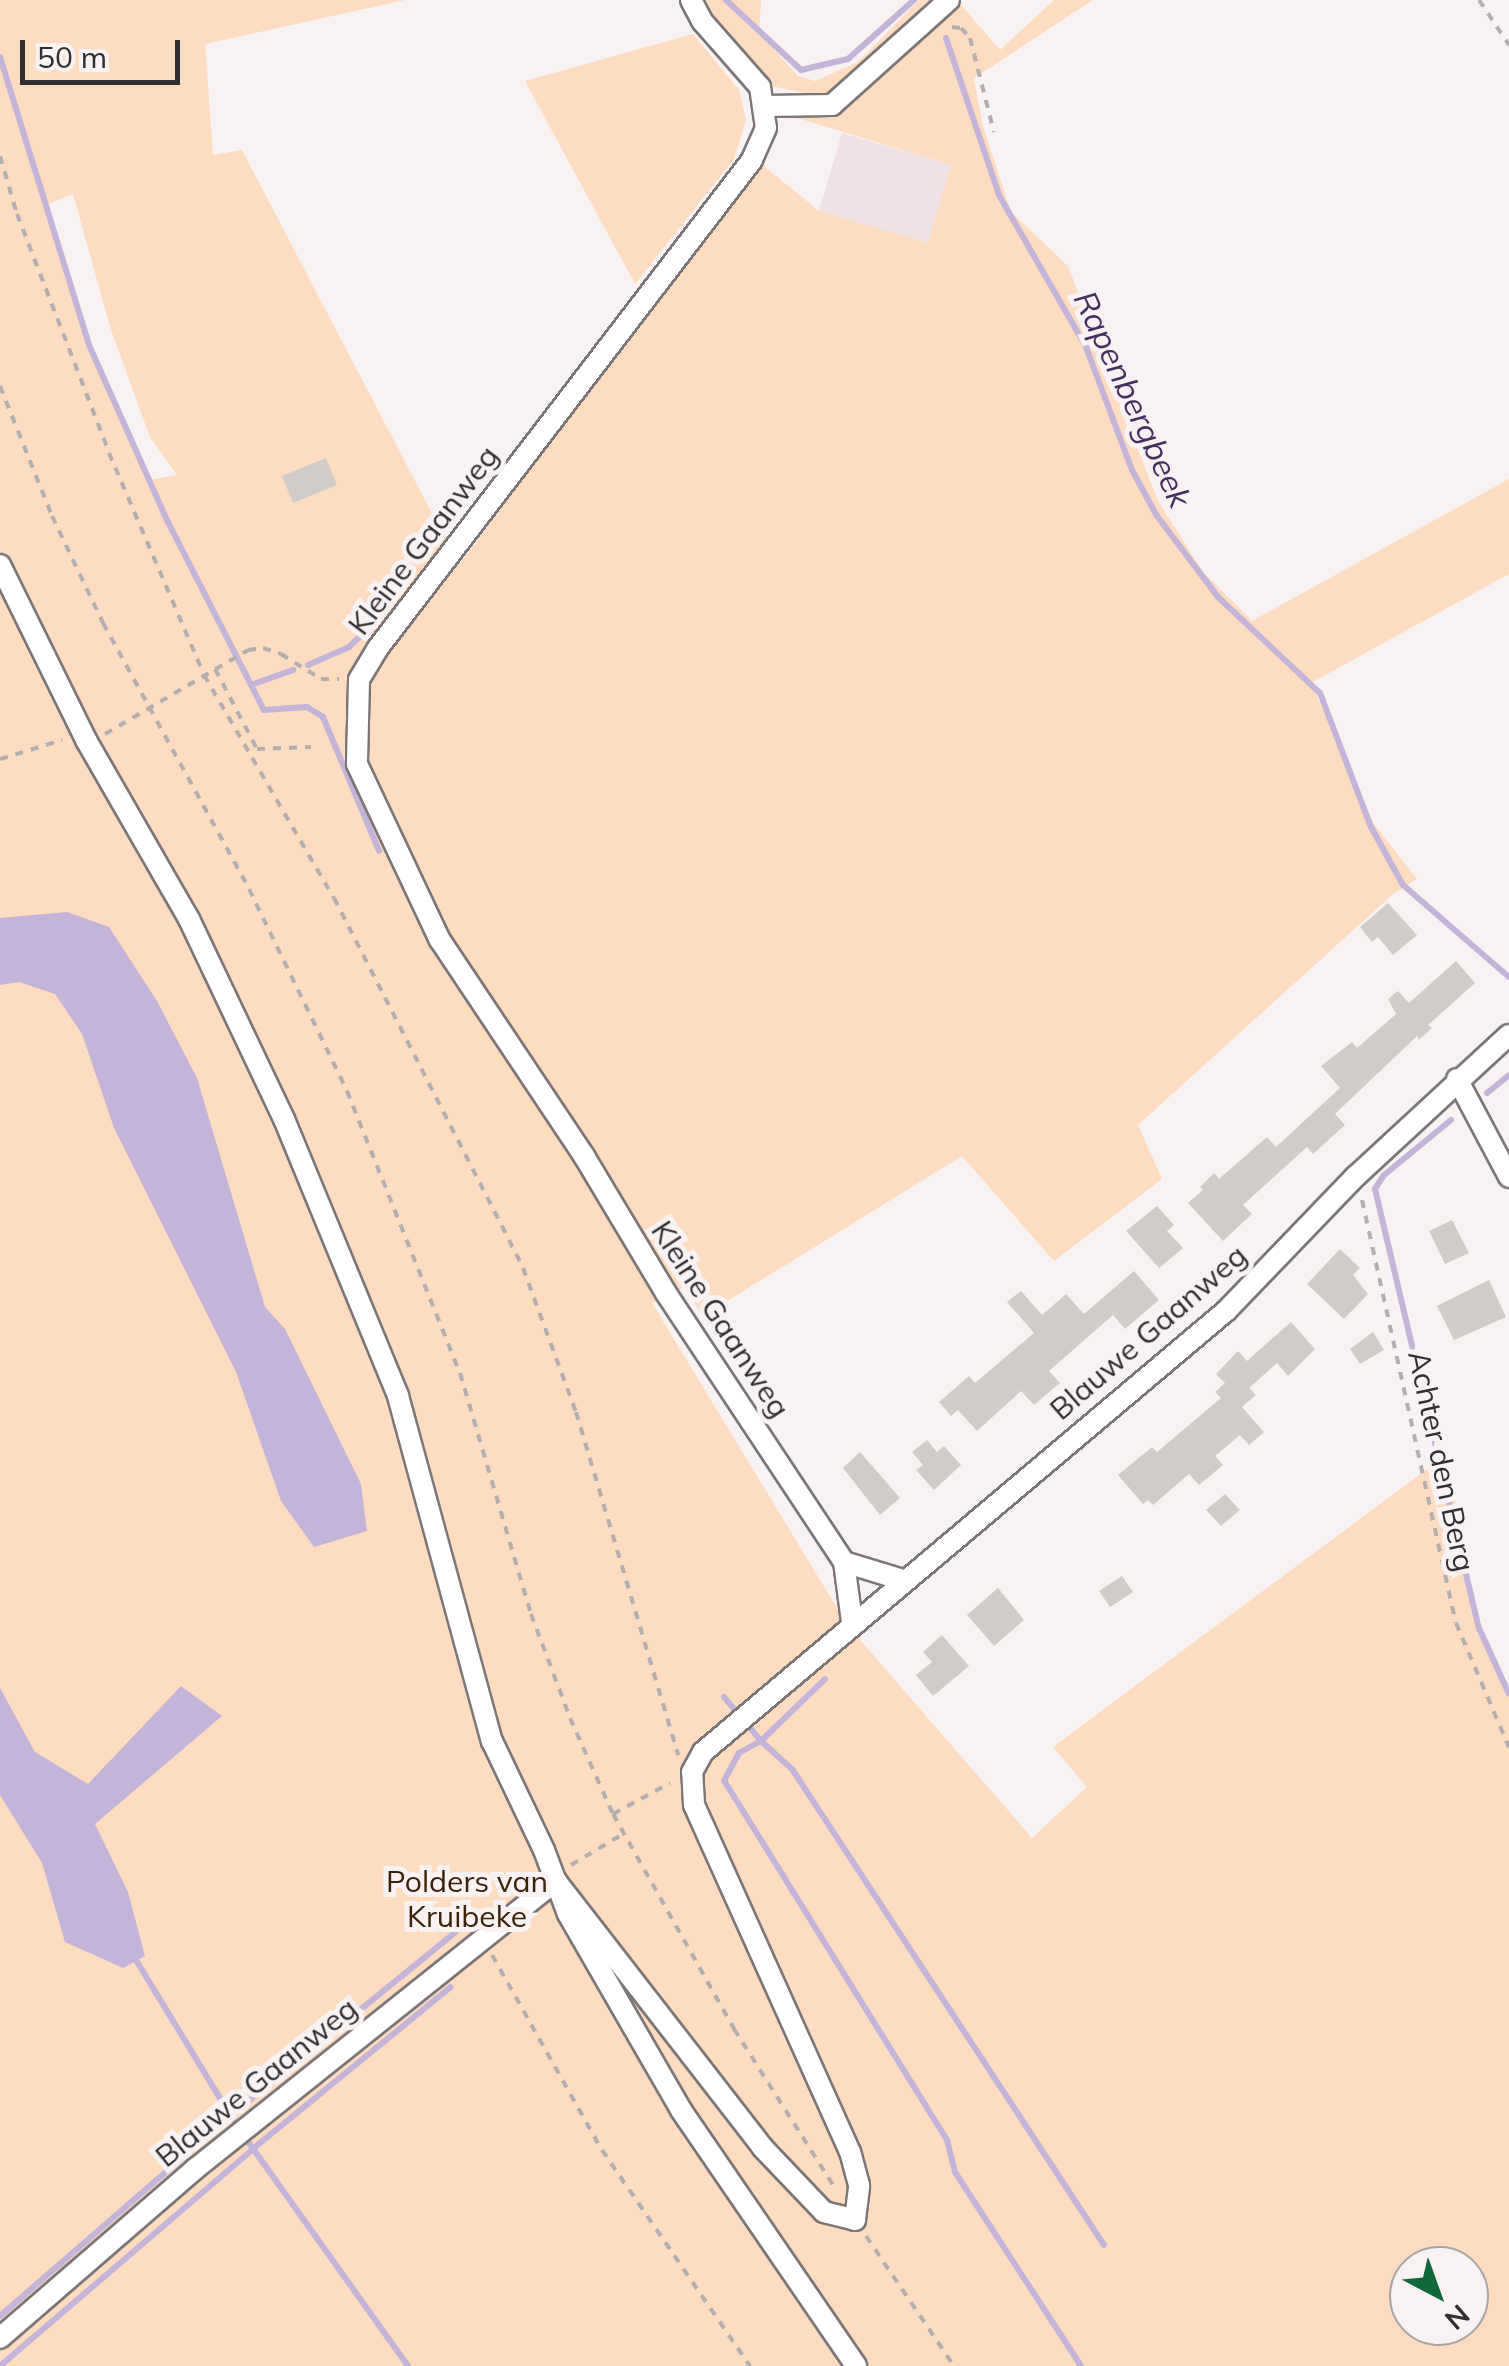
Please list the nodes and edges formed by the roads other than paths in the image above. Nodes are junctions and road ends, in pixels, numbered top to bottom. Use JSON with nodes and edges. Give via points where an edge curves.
{"nodes":[{"id":1,"x":691,"y":0,"type":"edge"},
{"id":2,"x":949,"y":0,"type":"edge"},
{"id":3,"x":765,"y":106,"type":"junction"},
{"id":4,"x":0,"y":565,"type":"edge"},
{"id":5,"x":1509,"y":1035,"type":"edge"},
{"id":6,"x":1457,"y":1079,"type":"junction"},
{"id":7,"x":1509,"y":1177,"type":"edge"},
{"id":8,"x":844,"y":1562,"type":"junction"},
{"id":9,"x":903,"y":1580,"type":"junction"},
{"id":10,"x":852,"y":1622,"type":"junction"},
{"id":11,"x":555,"y":1878,"type":"junction"},
{"id":12,"x":0,"y":2338,"type":"edge"},
{"id":13,"x":856,"y":2366,"type":"edge"}],
"edges":[{"from":1,"to":3,"type":"street","via":[[702,21],[751,70]]},
{"from":2,"to":3,"type":"street","via":[[832,105]]},
{"from":3,"to":8,"type":"street","name":"Kleine Gaanweg","via":[[766,128],[752,160],[412,597],[359,680],[357,764],[440,940]]},
{"from":4,"to":11,"type":"street","via":[[86,740],[213,969],[284,1119],[398,1396],[492,1741]]},
{"from":5,"to":6,"type":"street","name":"Blauwe Gaanweg"},
{"from":6,"to":7,"type":"street"},
{"from":6,"to":9,"type":"street","name":"Blauwe Gaanweg","via":[[1226,1311]]},
{"from":8,"to":9,"type":"street"},
{"from":8,"to":10,"type":"street","name":"Kleine Gaanweg"},
{"from":9,"to":10,"type":"street","name":"Blauwe Gaanweg"},
{"from":10,"to":11,"type":"street","name":"Blauwe Gaanweg","via":[[703,1752],[692,1772],[694,1805],[850,2152],[859,2185],[854,2220],[824,2212],[774,2161]]},
{"from":11,"to":12,"type":"street","name":"Blauwe Gaanweg","via":[[195,2169]]},
{"from":11,"to":13,"type":"street","via":[[568,1914],[681,2110]]}]}
